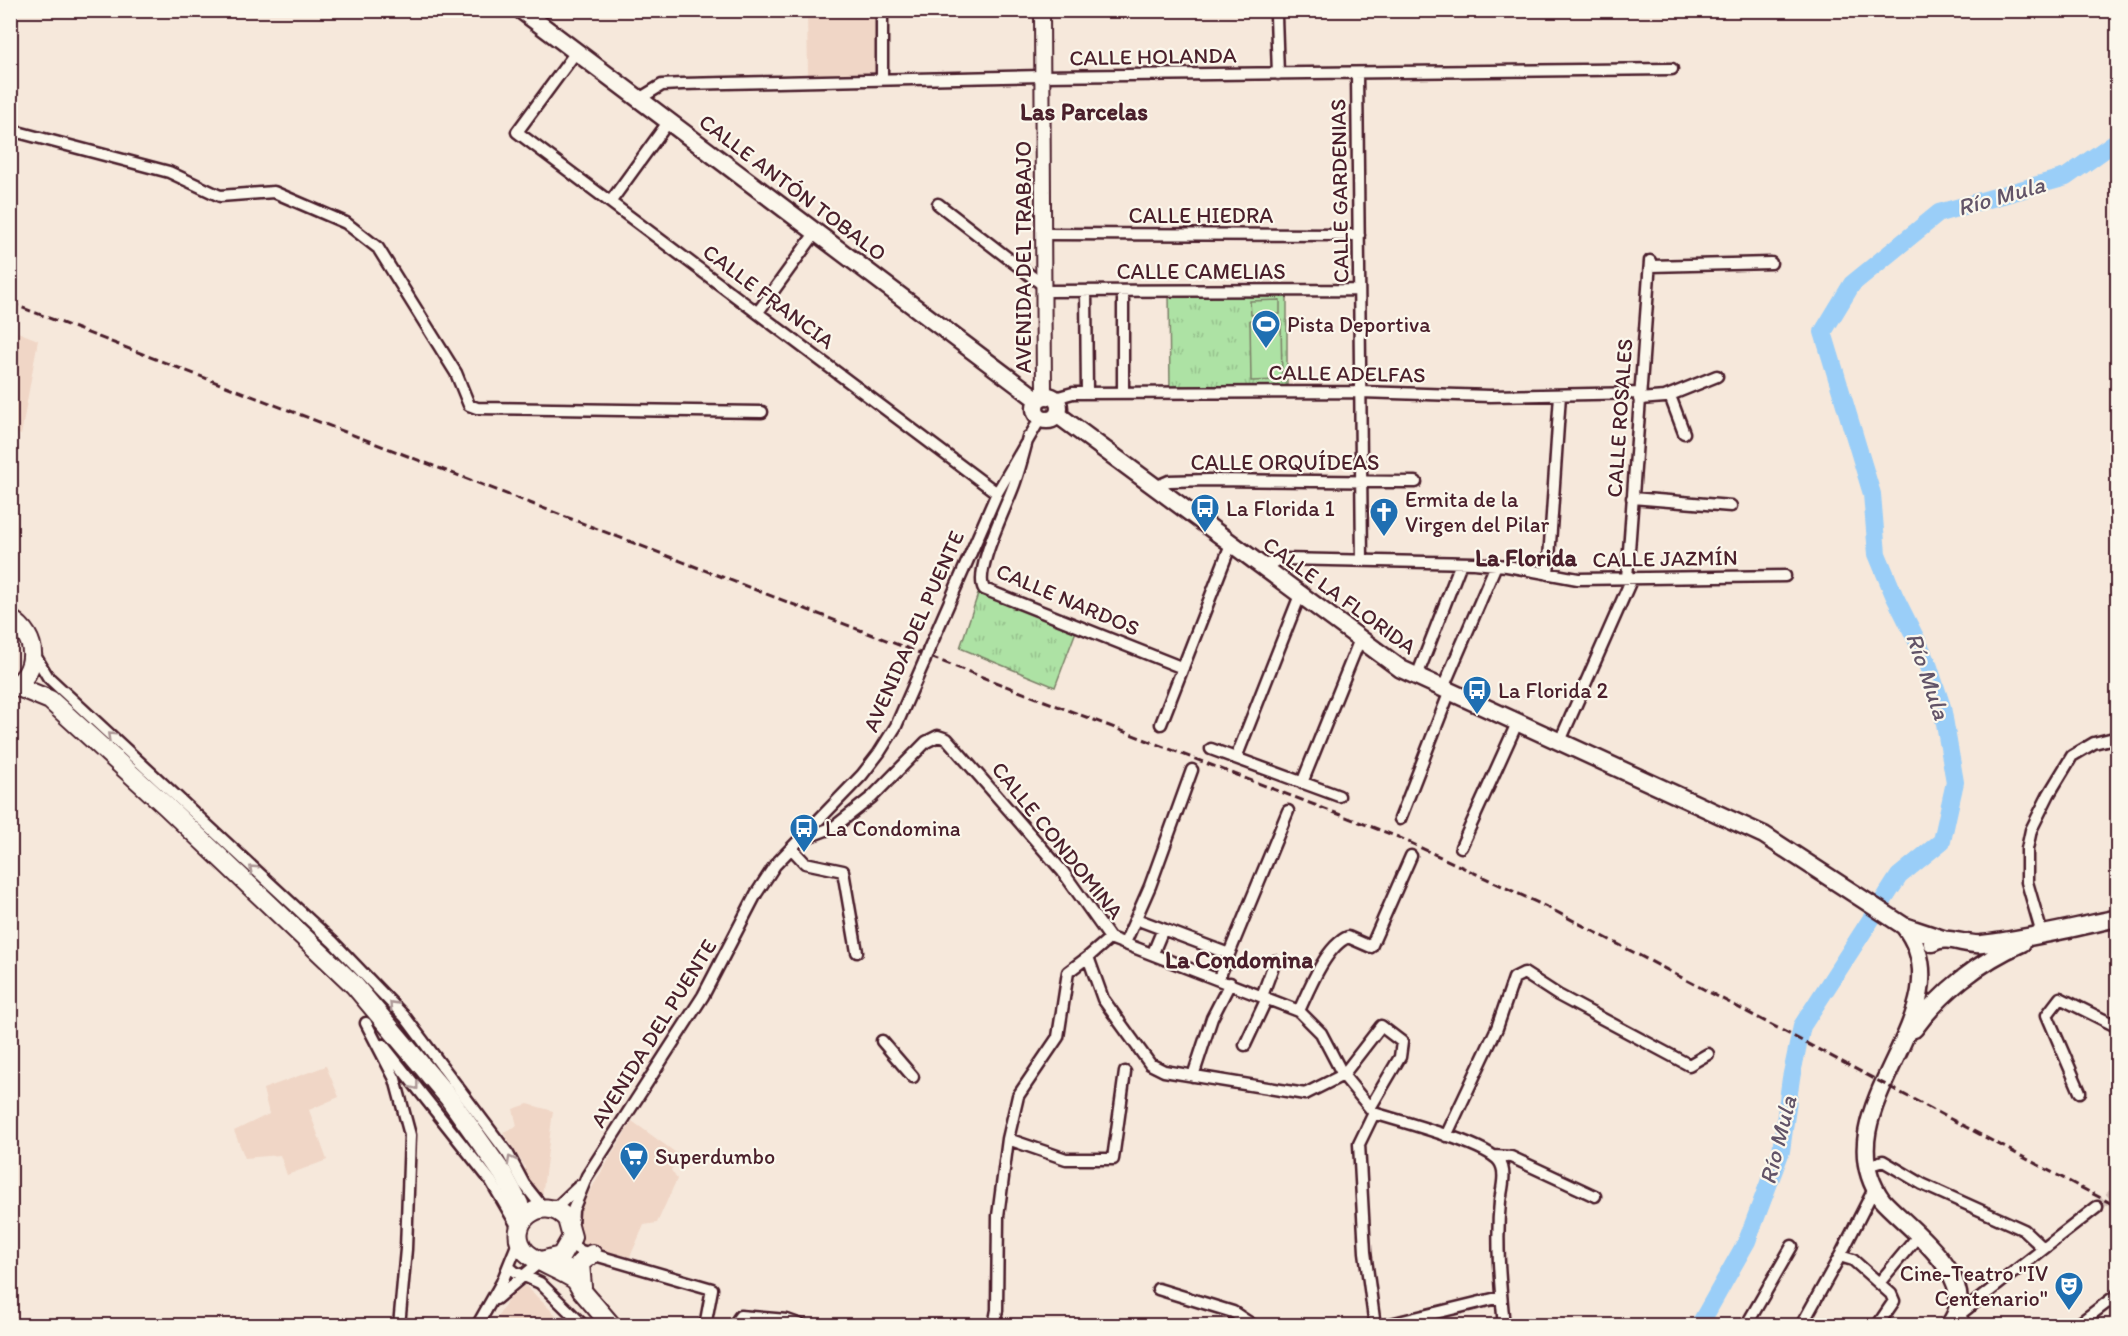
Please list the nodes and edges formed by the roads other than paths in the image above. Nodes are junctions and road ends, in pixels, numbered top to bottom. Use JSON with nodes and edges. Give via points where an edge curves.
{"nodes":[{"id":1,"x":882,"y":10,"type":"edge"},
{"id":2,"x":1042,"y":10,"type":"edge"},
{"id":3,"x":1272,"y":10,"type":"edge"},
{"id":4,"x":528,"y":13,"type":"edge"},
{"id":5,"x":576,"y":52,"type":"junction"},
{"id":6,"x":1672,"y":69,"type":"dead end"},
{"id":7,"x":1357,"y":73,"type":"junction"},
{"id":8,"x":1278,"y":74,"type":"junction"},
{"id":9,"x":1042,"y":76,"type":"junction"},
{"id":10,"x":882,"y":79,"type":"junction"},
{"id":11,"x":639,"y":99,"type":"junction"},
{"id":12,"x":669,"y":121,"type":"junction"},
{"id":13,"x":10,"y":130,"type":"edge"},
{"id":14,"x":611,"y":201,"type":"junction"},
{"id":15,"x":938,"y":204,"type":"dead end"},
{"id":16,"x":816,"y":232,"type":"junction"},
{"id":17,"x":1043,"y":234,"type":"junction"},
{"id":18,"x":1359,"y":235,"type":"junction"},
{"id":19,"x":1771,"y":263,"type":"dead end"},
{"id":20,"x":1044,"y":288,"type":"junction"},
{"id":21,"x":1359,"y":290,"type":"junction"},
{"id":22,"x":1086,"y":291,"type":"junction"},
{"id":23,"x":1123,"y":291,"type":"junction"},
{"id":24,"x":758,"y":312,"type":"junction"},
{"id":25,"x":1717,"y":376,"type":"dead end"},
{"id":26,"x":1360,"y":392,"type":"junction"},
{"id":27,"x":1087,"y":393,"type":"junction"},
{"id":28,"x":1123,"y":393,"type":"junction"},
{"id":29,"x":1560,"y":395,"type":"junction"},
{"id":30,"x":1639,"y":396,"type":"junction"},
{"id":31,"x":1670,"y":396,"type":"junction"},
{"id":32,"x":1046,"y":398,"type":"junction"},
{"id":33,"x":762,"y":412,"type":"dead end"},
{"id":34,"x":1058,"y":415,"type":"junction"},
{"id":35,"x":1040,"y":419,"type":"junction"},
{"id":36,"x":1684,"y":433,"type":"dead end"},
{"id":37,"x":1028,"y":437,"type":"junction"},
{"id":38,"x":1360,"y":480,"type":"junction"},
{"id":39,"x":1416,"y":482,"type":"dead end"},
{"id":40,"x":1155,"y":487,"type":"junction"},
{"id":41,"x":997,"y":493,"type":"junction"},
{"id":42,"x":1632,"y":498,"type":"junction"},
{"id":43,"x":1731,"y":506,"type":"dead end"},
{"id":44,"x":1231,"y":544,"type":"junction"},
{"id":45,"x":1362,"y":561,"type":"junction"},
{"id":46,"x":1461,"y":563,"type":"junction"},
{"id":47,"x":1496,"y":565,"type":"junction"},
{"id":48,"x":1261,"y":566,"type":"junction"},
{"id":49,"x":1548,"y":574,"type":"junction"},
{"id":50,"x":1785,"y":576,"type":"dead end"},
{"id":51,"x":1630,"y":578,"type":"junction"},
{"id":52,"x":1300,"y":595,"type":"junction"},
{"id":53,"x":10,"y":619,"type":"edge"},
{"id":54,"x":1360,"y":639,"type":"junction"},
{"id":55,"x":33,"y":657,"type":"junction"},
{"id":56,"x":1183,"y":668,"type":"junction"},
{"id":57,"x":1418,"y":676,"type":"junction"},
{"id":58,"x":13,"y":687,"type":"edge"},
{"id":59,"x":1447,"y":689,"type":"junction"},
{"id":60,"x":50,"y":700,"type":"junction"},
{"id":61,"x":1518,"y":721,"type":"junction"},
{"id":62,"x":1161,"y":724,"type":"dead end"},
{"id":63,"x":2118,"y":737,"type":"edge"},
{"id":64,"x":1560,"y":741,"type":"junction"},
{"id":65,"x":1211,"y":749,"type":"dead end"},
{"id":66,"x":1236,"y":758,"type":"junction"},
{"id":67,"x":1192,"y":770,"type":"dead end"},
{"id":68,"x":1302,"y":783,"type":"junction"},
{"id":69,"x":1339,"y":796,"type":"dead end"},
{"id":70,"x":1288,"y":811,"type":"dead end"},
{"id":71,"x":1400,"y":819,"type":"dead end"},
{"id":72,"x":802,"y":839,"type":"junction"},
{"id":73,"x":1461,"y":847,"type":"dead end"},
{"id":74,"x":792,"y":849,"type":"junction"},
{"id":75,"x":1411,"y":856,"type":"dead end"},
{"id":76,"x":2118,"y":918,"type":"edge"},
{"id":77,"x":1137,"y":919,"type":"junction"},
{"id":78,"x":1904,"y":926,"type":"junction"},
{"id":79,"x":1162,"y":929,"type":"junction"},
{"id":80,"x":2036,"y":936,"type":"junction"},
{"id":81,"x":1110,"y":938,"type":"junction"},
{"id":82,"x":1949,"y":940,"type":"junction"},
{"id":83,"x":1125,"y":943,"type":"junction"},
{"id":84,"x":857,"y":952,"type":"dead end"},
{"id":85,"x":1153,"y":953,"type":"junction"},
{"id":86,"x":1228,"y":954,"type":"junction"},
{"id":87,"x":1088,"y":957,"type":"junction"},
{"id":88,"x":1275,"y":961,"type":"dead end"},
{"id":89,"x":1922,"y":967,"type":"junction"},
{"id":90,"x":1219,"y":978,"type":"junction"},
{"id":91,"x":1960,"y":982,"type":"junction"},
{"id":92,"x":1230,"y":983,"type":"junction"},
{"id":93,"x":1265,"y":997,"type":"junction"},
{"id":94,"x":1299,"y":1011,"type":"junction"},
{"id":95,"x":2118,"y":1027,"type":"edge"},
{"id":96,"x":882,"y":1041,"type":"dead end"},
{"id":97,"x":1245,"y":1045,"type":"dead end"},
{"id":98,"x":1708,"y":1054,"type":"dead end"},
{"id":99,"x":1894,"y":1060,"type":"junction"},
{"id":100,"x":1125,"y":1072,"type":"dead end"},
{"id":101,"x":1343,"y":1075,"type":"junction"},
{"id":102,"x":1193,"y":1076,"type":"junction"},
{"id":103,"x":913,"y":1077,"type":"dead end"},
{"id":104,"x":2080,"y":1092,"type":"dead end"},
{"id":105,"x":1372,"y":1111,"type":"junction"},
{"id":106,"x":1446,"y":1136,"type":"junction"},
{"id":107,"x":1008,"y":1139,"type":"junction"},
{"id":108,"x":1494,"y":1156,"type":"junction"},
{"id":109,"x":1867,"y":1166,"type":"junction"},
{"id":110,"x":502,"y":1174,"type":"junction"},
{"id":111,"x":587,"y":1176,"type":"junction"},
{"id":112,"x":1874,"y":1189,"type":"junction"},
{"id":113,"x":1595,"y":1196,"type":"dead end"},
{"id":114,"x":2097,"y":1206,"type":"tunnel mouth"},
{"id":115,"x":545,"y":1208,"type":"junction"},
{"id":116,"x":520,"y":1233,"type":"junction"},
{"id":117,"x":1918,"y":1236,"type":"junction"},
{"id":118,"x":571,"y":1238,"type":"junction"},
{"id":119,"x":1792,"y":1246,"type":"dead end"},
{"id":120,"x":2043,"y":1248,"type":"junction"},
{"id":121,"x":592,"y":1254,"type":"junction"},
{"id":122,"x":1840,"y":1256,"type":"junction"},
{"id":123,"x":542,"y":1261,"type":"junction"},
{"id":124,"x":508,"y":1267,"type":"junction"},
{"id":125,"x":524,"y":1276,"type":"junction"},
{"id":126,"x":1879,"y":1283,"type":"junction"},
{"id":127,"x":578,"y":1285,"type":"junction"},
{"id":128,"x":1158,"y":1289,"type":"dead end"},
{"id":129,"x":2118,"y":1294,"type":"edge"},
{"id":130,"x":1501,"y":1297,"type":"junction"},
{"id":131,"x":485,"y":1310,"type":"junction"},
{"id":132,"x":1957,"y":1321,"type":"edge"},
{"id":133,"x":33,"y":1325,"type":"edge"},
{"id":134,"x":27,"y":1326,"type":"edge"},
{"id":135,"x":399,"y":1326,"type":"edge"},
{"id":136,"x":477,"y":1326,"type":"edge"},
{"id":137,"x":584,"y":1326,"type":"edge"},
{"id":138,"x":612,"y":1326,"type":"edge"},
{"id":139,"x":705,"y":1326,"type":"edge"},
{"id":140,"x":733,"y":1326,"type":"edge"},
{"id":141,"x":804,"y":1326,"type":"edge"},
{"id":142,"x":994,"y":1326,"type":"edge"},
{"id":143,"x":1254,"y":1326,"type":"edge"},
{"id":144,"x":1375,"y":1326,"type":"edge"},
{"id":145,"x":1382,"y":1326,"type":"edge"},
{"id":146,"x":1504,"y":1326,"type":"edge"},
{"id":147,"x":1746,"y":1326,"type":"edge"},
{"id":148,"x":1801,"y":1326,"type":"edge"},
{"id":149,"x":1877,"y":1326,"type":"edge"},
{"id":150,"x":2076,"y":1326,"type":"edge"}],
"edges":[{"from":1,"to":10,"type":"street"},
{"from":2,"to":9,"type":"street","name":"AVENIDA DEL TRABAJO"},
{"from":3,"to":8,"type":"street","via":[[1276,16]]},
{"from":4,"to":5,"type":"main road","name":"CALLE ANTÓN TOBALO"},
{"from":5,"to":11,"type":"main road","name":"CALLE ANTÓN TOBALO"},
{"from":5,"to":14,"type":"street","name":"CALLE FRANCIA","via":[[517,132]]},
{"from":6,"to":7,"type":"street","name":"CALLE HOLANDA"},
{"from":7,"to":8,"type":"street","name":"CALLE HOLANDA"},
{"from":7,"to":18,"type":"street","name":"CALLE GARDENIAS"},
{"from":8,"to":9,"type":"street","name":"CALLE HOLANDA"},
{"from":9,"to":10,"type":"street","name":"CALLE HOLANDA"},
{"from":9,"to":17,"type":"street","name":"AVENIDA DEL TRABAJO"},
{"from":10,"to":11,"type":"street","name":"CALLE HOLANDA","via":[[662,85]]},
{"from":11,"to":12,"type":"main road","name":"CALLE ANTÓN TOBALO"},
{"from":12,"to":14,"type":"street"},
{"from":12,"to":16,"type":"main road","name":"CALLE ANTÓN TOBALO"},
{"from":13,"to":33,"type":"street","via":[[170,172],[220,196],[274,192],[346,223],[378,248],[456,373],[469,405],[477,408]]},
{"from":14,"to":24,"type":"street","name":"CALLE FRANCIA"},
{"from":15,"to":20,"type":"street"},
{"from":16,"to":24,"type":"street"},
{"from":16,"to":32,"type":"main road","name":"CALLE ANTÓN TOBALO"},
{"from":17,"to":18,"type":"street","name":"CALLE HIEDRA"},
{"from":17,"to":20,"type":"street","name":"AVENIDA DEL TRABAJO"},
{"from":18,"to":21,"type":"street","name":"CALLE GARDENIAS"},
{"from":19,"to":30,"type":"street","name":"CALLE ROSALES","via":[[1650,263]]},
{"from":20,"to":22,"type":"street","name":"CALLE CAMELIAS"},
{"from":20,"to":32,"type":"street","name":"AVENIDA DEL TRABAJO"},
{"from":21,"to":23,"type":"street","name":"CALLE CAMELIAS"},
{"from":21,"to":26,"type":"street","name":"CALLE GARDENIAS"},
{"from":22,"to":23,"type":"street","name":"CALLE CAMELIAS"},
{"from":22,"to":27,"type":"street"},
{"from":23,"to":28,"type":"street"},
{"from":24,"to":41,"type":"street","name":"CALLE FRANCIA"},
{"from":25,"to":31,"type":"street","name":"CALLE ADELFAS"},
{"from":26,"to":28,"type":"street","name":"CALLE ADELFAS"},
{"from":26,"to":29,"type":"street","name":"CALLE ADELFAS"},
{"from":26,"to":38,"type":"street","name":"CALLE GARDENIAS"},
{"from":27,"to":28,"type":"street","name":"CALLE ADELFAS"},
{"from":27,"to":32,"type":"street","name":"CALLE ADELFAS"},
{"from":29,"to":30,"type":"street","name":"CALLE ADELFAS"},
{"from":29,"to":49,"type":"street"},
{"from":30,"to":31,"type":"street","name":"CALLE ADELFAS"},
{"from":30,"to":42,"type":"street","name":"CALLE ROSALES"},
{"from":31,"to":36,"type":"street"},
{"from":32,"to":34,"type":"main road","via":[[1059,406]]},
{"from":32,"to":35,"type":"main road","via":[[1035,410]]},
{"from":34,"to":35,"type":"main road","via":[[1048,421]]},
{"from":34,"to":40,"type":"main road","name":"CALLE LA FLORIDA"},
{"from":35,"to":37,"type":"street","name":"AVENIDA DEL PUENTE"},
{"from":37,"to":41,"type":"street","name":"AVENIDA DEL PUENTE"},
{"from":37,"to":56,"type":"street","name":"CALLE NARDOS","via":[[981,578],[984,589]]},
{"from":38,"to":39,"type":"street","name":"CALLE ORQUÍDEAS"},
{"from":38,"to":40,"type":"street","name":"CALLE ORQUÍDEAS","via":[[1169,481]]},
{"from":38,"to":45,"type":"street","name":"CALLE GARDENIAS"},
{"from":40,"to":44,"type":"main road","name":"CALLE LA FLORIDA"},
{"from":41,"to":72,"type":"street","name":"AVENIDA DEL PUENTE","bridge":true,"via":[[896,726],[862,776]]},
{"from":42,"to":43,"type":"street"},
{"from":42,"to":51,"type":"street","name":"CALLE ROSALES"},
{"from":44,"to":48,"type":"main road","name":"CALLE LA FLORIDA"},
{"from":44,"to":56,"type":"street"},
{"from":45,"to":46,"type":"street","name":"CALLE JAZMÍN"},
{"from":45,"to":48,"type":"street","name":"CALLE JAZMÍN","via":[[1282,559]]},
{"from":46,"to":47,"type":"street","name":"CALLE JAZMÍN"},
{"from":46,"to":57,"type":"street"},
{"from":47,"to":49,"type":"street","name":"CALLE JAZMÍN"},
{"from":47,"to":59,"type":"street"},
{"from":48,"to":52,"type":"main road","name":"CALLE LA FLORIDA"},
{"from":49,"to":51,"type":"street","name":"CALLE JAZMÍN","via":[[1578,579]]},
{"from":50,"to":51,"type":"street","name":"CALLE JAZMÍN"},
{"from":51,"to":64,"type":"street","name":"CALLE ROSALES"},
{"from":52,"to":54,"type":"main road","name":"CALLE LA FLORIDA"},
{"from":52,"to":66,"type":"street"},
{"from":53,"to":55,"type":"highway","via":[[29,637]]},
{"from":54,"to":57,"type":"main road","name":"CALLE LA FLORIDA","via":[[1401,669]]},
{"from":54,"to":68,"type":"street"},
{"from":55,"to":58,"type":"highway","via":[[27,674]]},
{"from":55,"to":60,"type":"highway"},
{"from":115,"to":55,"type":"street","one_way":true,"via":[[405,1017],[333,942],[48,677]]},
{"from":56,"to":62,"type":"street"},
{"from":57,"to":59,"type":"main road","name":"CALLE LA FLORIDA"},
{"from":58,"to":60,"type":"highway"},
{"from":59,"to":61,"type":"main road","name":"CALLE LA FLORIDA"},
{"from":59,"to":71,"type":"street"},
{"from":60,"to":110,"type":"highway","via":[[175,813],[354,985],[448,1098]]},
{"from":61,"to":64,"type":"main road","name":"CALLE LA FLORIDA"},
{"from":61,"to":73,"type":"street"},
{"from":63,"to":80,"type":"street","via":[[2094,743],[2072,756],[2031,830],[2027,882]]},
{"from":64,"to":78,"type":"main road","name":"CALLE LA FLORIDA","via":[[1764,835]]},
{"from":65,"to":66,"type":"street"},
{"from":66,"to":68,"type":"street"},
{"from":67,"to":77,"type":"street"},
{"from":68,"to":69,"type":"street"},
{"from":70,"to":86,"type":"street"},
{"from":72,"to":74,"type":"street","name":"AVENIDA DEL PUENTE"},
{"from":72,"to":81,"type":"street","name":"CALLE CONDOMINA","via":[[834,827],[872,797],[926,742],[938,736],[947,739],[1064,872]]},
{"from":74,"to":84,"type":"street","via":[[805,863],[843,871]]},
{"from":74,"to":111,"type":"street","name":"AVENIDA DEL PUENTE","via":[[762,884],[702,996]]},
{"from":75,"to":94,"type":"street","via":[[1371,947],[1348,937],[1340,940],[1317,972]]},
{"from":76,"to":80,"type":"main road"},
{"from":77,"to":79,"type":"street"},
{"from":77,"to":83,"type":"street"},
{"from":78,"to":82,"type":"main road","name":"CALLE LA FLORIDA"},
{"from":78,"to":89,"type":"main road","name":"CALLE LA FLORIDA","via":[[1919,949]]},
{"from":79,"to":85,"type":"street"},
{"from":79,"to":86,"type":"street"},
{"from":80,"to":82,"type":"main road","name":"CALLE LA FLORIDA","via":[[1979,944]]},
{"from":80,"to":91,"type":"main road"},
{"from":81,"to":83,"type":"street","name":"CALLE CONDOMINA"},
{"from":81,"to":87,"type":"street"},
{"from":82,"to":89,"type":"main road","via":[[1926,948]]},
{"from":82,"to":91,"type":"main road","via":[[1968,954],[1969,967]]},
{"from":83,"to":85,"type":"street","name":"CALLE CONDOMINA"},
{"from":85,"to":90,"type":"street","name":"CALLE CONDOMINA"},
{"from":86,"to":90,"type":"street"},
{"from":87,"to":102,"type":"street","via":[[1103,999],[1150,1064]]},
{"from":87,"to":107,"type":"street","via":[[1068,972],[1058,1037],[1018,1096]]},
{"from":88,"to":93,"type":"street"},
{"from":89,"to":91,"type":"main road","via":[[1937,987]]},
{"from":89,"to":99,"type":"main road","via":[[1918,1004]]},
{"from":90,"to":92,"type":"street","name":"CALLE CONDOMINA"},
{"from":91,"to":99,"type":"main road","via":[[1929,1009]]},
{"from":92,"to":93,"type":"street","name":"CALLE CONDOMINA"},
{"from":92,"to":102,"type":"street","via":[[1212,1018]]},
{"from":93,"to":94,"type":"street","name":"CALLE CONDOMINA"},
{"from":93,"to":97,"type":"street"},
{"from":94,"to":101,"type":"street","name":"CALLE CONDOMINA","via":[[1321,1033]]},
{"from":95,"to":104,"type":"street","via":[[2060,998],[2047,1015]]},
{"from":96,"to":103,"type":"street"},
{"from":98,"to":106,"type":"street","via":[[1689,1065],[1524,973],[1514,978],[1497,1028]]},
{"from":99,"to":109,"type":"main road","via":[[1870,1122]]},
{"from":100,"to":107,"type":"street","via":[[1113,1159],[1066,1159]]},
{"from":101,"to":102,"type":"street","via":[[1305,1094]]},
{"from":101,"to":105,"type":"street","name":"CALLE CONDOMINA"},
{"from":101,"to":105,"type":"street","via":[[1381,1026],[1402,1042],[1400,1057]]},
{"from":105,"to":106,"type":"street"},
{"from":105,"to":144,"type":"street","via":[[1359,1144],[1365,1252]]},
{"from":106,"to":108,"type":"street"},
{"from":107,"to":142,"type":"street","via":[[998,1216]]},
{"from":108,"to":113,"type":"street","via":[[1511,1156]]},
{"from":108,"to":130,"type":"street","via":[[1504,1171],[1499,1214]]},
{"from":109,"to":112,"type":"main road"},
{"from":109,"to":120,"type":"street","via":[[1883,1161],[1922,1184],[2024,1230]]},
{"from":110,"to":115,"type":"highway","via":[[526,1199]]},
{"from":110,"to":116,"type":"highway","via":[[519,1204]]},
{"from":111,"to":115,"type":"street","name":"AVENIDA DEL PUENTE","via":[[566,1200]]},
{"from":111,"to":118,"type":"street","name":"AVENIDA DEL PUENTE","via":[[573,1210]]},
{"from":112,"to":117,"type":"main road"},
{"from":112,"to":122,"type":"street"},
{"from":114,"to":120,"type":"street"},
{"from":115,"to":116,"type":"highway","via":[[531,1212]]},
{"from":115,"to":118,"type":"highway","via":[[562,1214]]},
{"from":116,"to":123,"type":"highway","via":[[530,1256]]},
{"from":116,"to":124,"type":"street"},
{"from":135,"to":116,"type":"street","one_way":true,"via":[[410,1135],[395,1079],[366,1023],[491,1181]]},
{"from":117,"to":126,"type":"street"},
{"from":117,"to":132,"type":"main road","via":[[1943,1260],[1952,1277]]},
{"from":118,"to":121,"type":"street"},
{"from":118,"to":123,"type":"highway","via":[[557,1258]]},
{"from":118,"to":127,"type":"highway","via":[[569,1263]]},
{"from":119,"to":147,"type":"street"},
{"from":120,"to":132,"type":"street"},
{"from":121,"to":127,"type":"highway","via":[[580,1263]]},
{"from":121,"to":139,"type":"street","via":[[712,1288]]},
{"from":122,"to":126,"type":"street","via":[[1853,1260]]},
{"from":122,"to":148,"type":"street"},
{"from":123,"to":125,"type":"street"},
{"from":123,"to":127,"type":"highway"},
{"from":124,"to":125,"type":"street"},
{"from":124,"to":131,"type":"street"},
{"from":125,"to":131,"type":"street"},
{"from":125,"to":137,"type":"street","via":[[540,1283]]},
{"from":126,"to":149,"type":"street","via":[[1894,1300]]},
{"from":127,"to":138,"type":"highway"},
{"from":128,"to":143,"type":"street","via":[[1233,1312]]},
{"from":129,"to":150,"type":"street"},
{"from":130,"to":145,"type":"street"},
{"from":130,"to":146,"type":"street"},
{"from":131,"to":136,"type":"street"},
{"from":133,"to":134,"type":"street"},
{"from":140,"to":141,"type":"street","via":[[741,1316],[787,1320]]}]}
